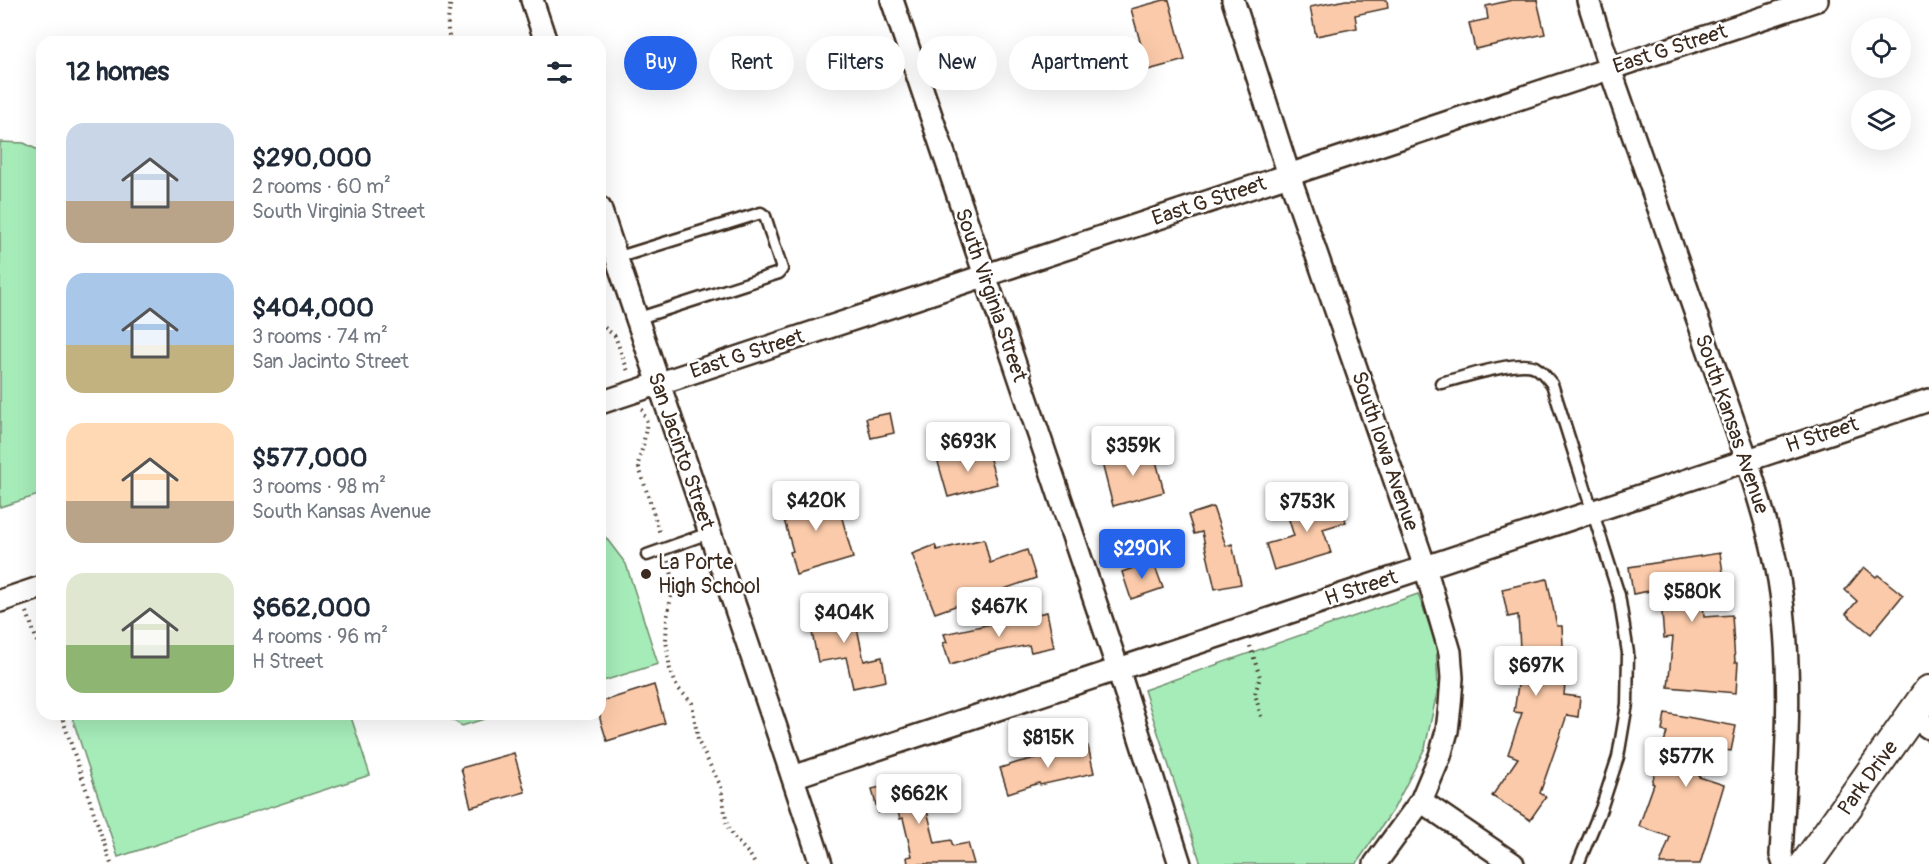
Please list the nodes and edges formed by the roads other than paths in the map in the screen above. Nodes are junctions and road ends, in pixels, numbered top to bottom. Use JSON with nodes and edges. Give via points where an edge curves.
{"nodes":[{"id":1,"x":532,"y":0,"type":"edge"},
{"id":2,"x":892,"y":0,"type":"edge"},
{"id":3,"x":1233,"y":0,"type":"edge"},
{"id":4,"x":1588,"y":0,"type":"edge"},
{"id":5,"x":1817,"y":0,"type":"edge"},
{"id":6,"x":544,"y":36,"type":"edge"},
{"id":7,"x":1610,"y":69,"type":"junction"},
{"id":8,"x":1289,"y":175,"type":"junction"},
{"id":9,"x":606,"y":227,"type":"edge"},
{"id":10,"x":616,"y":258,"type":"junction"},
{"id":11,"x":984,"y":276,"type":"junction"},
{"id":12,"x":636,"y":319,"type":"junction"},
{"id":13,"x":1441,"y":383,"type":"dead end"},
{"id":14,"x":657,"y":384,"type":"junction"},
{"id":15,"x":1929,"y":400,"type":"edge"},
{"id":16,"x":606,"y":401,"type":"edge"},
{"id":17,"x":1747,"y":460,"type":"junction"},
{"id":18,"x":1592,"y":512,"type":"junction"},
{"id":19,"x":709,"y":534,"type":"junction"},
{"id":20,"x":647,"y":555,"type":"dead end"},
{"id":21,"x":1425,"y":567,"type":"junction"},
{"id":22,"x":36,"y":589,"type":"edge"},
{"id":23,"x":0,"y":601,"type":"edge"},
{"id":24,"x":1118,"y":669,"type":"junction"},
{"id":25,"x":1929,"y":692,"type":"edge"},
{"id":26,"x":1921,"y":722,"type":"edge"},
{"id":27,"x":793,"y":777,"type":"junction"},
{"id":28,"x":1421,"y":801,"type":"junction"},
{"id":29,"x":821,"y":864,"type":"edge"},
{"id":30,"x":1180,"y":864,"type":"edge"},
{"id":31,"x":1375,"y":864,"type":"edge"},
{"id":32,"x":1513,"y":864,"type":"edge"},
{"id":33,"x":1578,"y":864,"type":"edge"},
{"id":34,"x":1784,"y":864,"type":"edge"},
{"id":35,"x":1806,"y":864,"type":"edge"}],
"edges":[{"from":1,"to":6,"type":"street"},
{"from":2,"to":11,"type":"street","name":"South Virginia Street"},
{"from":3,"to":8,"type":"street","name":"South Iowa Avenue"},
{"from":4,"to":7,"type":"street","name":"South Kansas Avenue"},
{"from":5,"to":7,"type":"street","name":"East G Street"},
{"from":7,"to":8,"type":"street","name":"East G Street"},
{"from":7,"to":17,"type":"street","name":"South Kansas Avenue"},
{"from":8,"to":11,"type":"street","name":"East G Street"},
{"from":8,"to":21,"type":"street","name":"South Iowa Avenue"},
{"from":9,"to":10,"type":"street","name":"San Jacinto Street"},
{"from":10,"to":12,"type":"street","name":"San Jacinto Street"},
{"from":10,"to":12,"type":"lane","via":[[761,213],[765,216],[782,269],[779,273]]},
{"from":11,"to":14,"type":"street","name":"East G Street"},
{"from":11,"to":24,"type":"street","name":"South Virginia Street"},
{"from":12,"to":14,"type":"street","name":"San Jacinto Street"},
{"from":13,"to":18,"type":"lane","via":[[1514,365],[1534,366],[1544,374],[1552,384]]},
{"from":14,"to":16,"type":"street","name":"East G Street"},
{"from":14,"to":19,"type":"street","name":"San Jacinto Street"},
{"from":15,"to":17,"type":"street","name":"H Street"},
{"from":17,"to":18,"type":"street","name":"H Street"},
{"from":17,"to":34,"type":"street","name":"South Kansas Avenue","via":[[1779,579],[1786,637],[1789,712],[1781,855]]},
{"from":18,"to":21,"type":"street","name":"H Street"},
{"from":18,"to":33,"type":"lane","via":[[1619,596],[1628,653],[1627,704],[1618,757]]},
{"from":19,"to":20,"type":"lane"},
{"from":19,"to":27,"type":"street","name":"San Jacinto Street"},
{"from":21,"to":24,"type":"street","name":"H Street"},
{"from":21,"to":28,"type":"street","name":"South Iowa Avenue","via":[[1450,652],[1452,678],[1447,731]]},
{"from":22,"to":23,"type":"street"},
{"from":24,"to":27,"type":"street","name":"H Street"},
{"from":24,"to":30,"type":"street","name":"South Virginia Street"},
{"from":25,"to":26,"type":"street","name":"Park Drive"},
{"from":26,"to":35,"type":"street","name":"Park Drive"},
{"from":27,"to":29,"type":"street","name":"San Jacinto Street"},
{"from":28,"to":31,"type":"street","name":"South Iowa Avenue"},
{"from":28,"to":32,"type":"street"}]}
